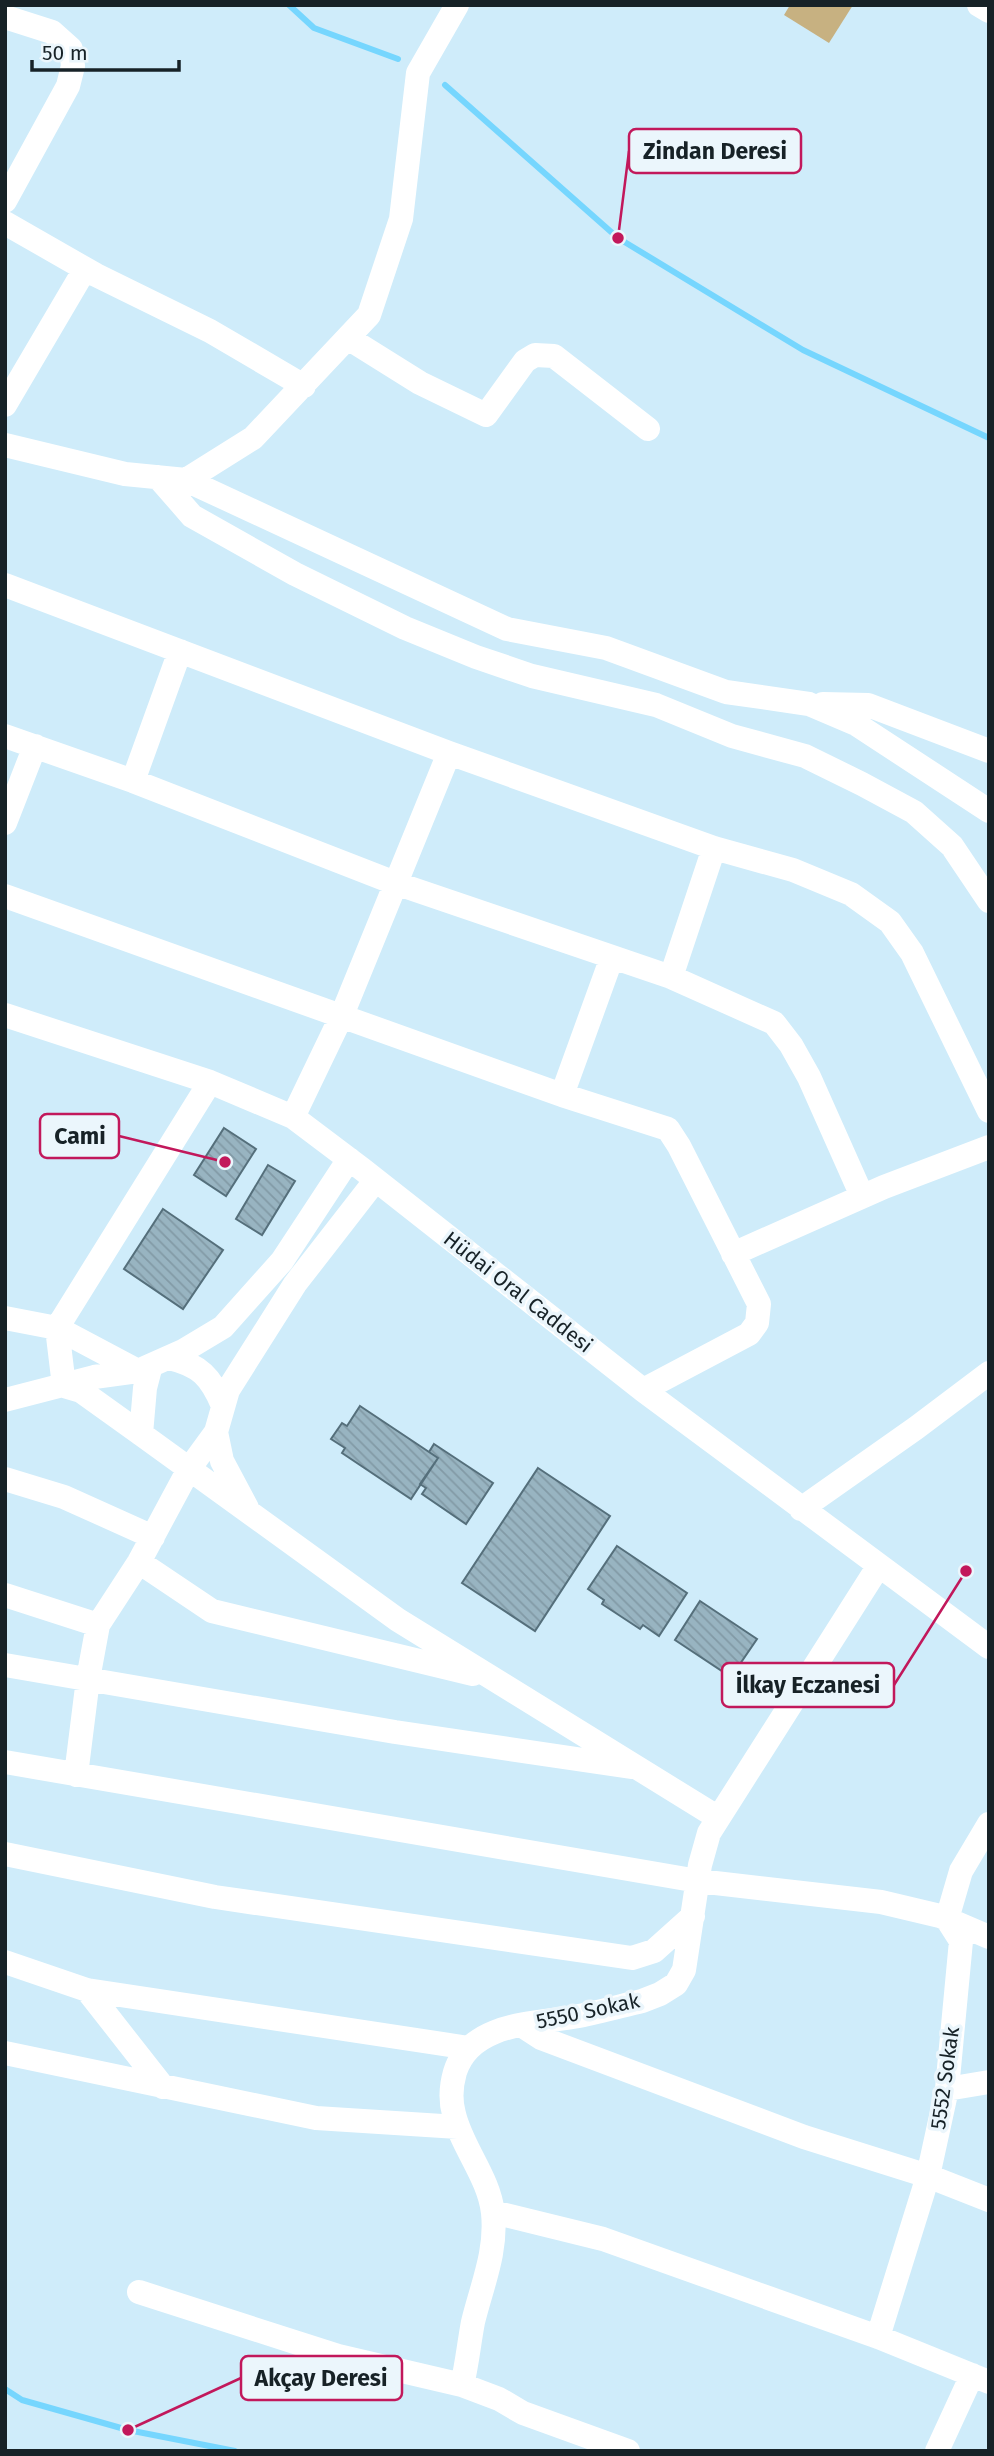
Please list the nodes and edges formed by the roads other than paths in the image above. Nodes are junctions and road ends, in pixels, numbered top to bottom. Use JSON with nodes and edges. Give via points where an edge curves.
{"nodes":[{"id":1,"x":457,"y":5,"type":"edge"},
{"id":2,"x":979,"y":5,"type":"edge"},
{"id":3,"x":989,"y":11,"type":"edge"},
{"id":4,"x":5,"y":17,"type":"edge"},
{"id":5,"x":5,"y":201,"type":"edge"},
{"id":6,"x":5,"y":223,"type":"edge"},
{"id":7,"x":85,"y":269,"type":"junction"},
{"id":8,"x":348,"y":338,"type":"junction"},
{"id":9,"x":304,"y":386,"type":"junction"},
{"id":10,"x":5,"y":405,"type":"edge"},
{"id":11,"x":648,"y":429,"type":"dead end"},
{"id":12,"x":5,"y":445,"type":"edge"},
{"id":13,"x":158,"y":477,"type":"junction"},
{"id":14,"x":186,"y":480,"type":"junction"},
{"id":15,"x":5,"y":585,"type":"edge"},
{"id":16,"x":180,"y":651,"type":"junction"},
{"id":17,"x":809,"y":704,"type":"junction"},
{"id":18,"x":5,"y":736,"type":"edge"},
{"id":19,"x":35,"y":746,"type":"junction"},
{"id":20,"x":989,"y":751,"type":"edge"},
{"id":21,"x":449,"y":753,"type":"junction"},
{"id":22,"x":133,"y":781,"type":"junction"},
{"id":23,"x":989,"y":811,"type":"edge"},
{"id":24,"x":5,"y":823,"type":"edge"},
{"id":25,"x":714,"y":848,"type":"junction"},
{"id":26,"x":396,"y":883,"type":"junction"},
{"id":27,"x":5,"y":896,"type":"edge"},
{"id":28,"x":989,"y":901,"type":"edge"},
{"id":29,"x":612,"y":957,"type":"junction"},
{"id":30,"x":671,"y":977,"type":"junction"},
{"id":31,"x":5,"y":1015,"type":"edge"},
{"id":32,"x":342,"y":1015,"type":"junction"},
{"id":33,"x":210,"y":1082,"type":"junction"},
{"id":34,"x":562,"y":1095,"type":"junction"},
{"id":35,"x":989,"y":1111,"type":"edge"},
{"id":36,"x":293,"y":1117,"type":"junction"},
{"id":37,"x":989,"y":1147,"type":"edge"},
{"id":38,"x":349,"y":1159,"type":"junction"},
{"id":39,"x":375,"y":1181,"type":"junction"},
{"id":40,"x":862,"y":1196,"type":"junction"},
{"id":41,"x":733,"y":1254,"type":"junction"},
{"id":42,"x":5,"y":1318,"type":"edge"},
{"id":43,"x":57,"y":1328,"type":"junction"},
{"id":44,"x":152,"y":1365,"type":"junction"},
{"id":45,"x":989,"y":1373,"type":"edge"},
{"id":46,"x":64,"y":1385,"type":"junction"},
{"id":47,"x":643,"y":1390,"type":"junction"},
{"id":48,"x":5,"y":1400,"type":"edge"},
{"id":49,"x":223,"y":1406,"type":"junction"},
{"id":50,"x":216,"y":1432,"type":"junction"},
{"id":51,"x":141,"y":1434,"type":"junction"},
{"id":52,"x":189,"y":1469,"type":"junction"},
{"id":53,"x":5,"y":1479,"type":"edge"},
{"id":54,"x":801,"y":1509,"type":"junction"},
{"id":55,"x":248,"y":1512,"type":"junction"},
{"id":56,"x":153,"y":1537,"type":"junction"},
{"id":57,"x":139,"y":1562,"type":"junction"},
{"id":58,"x":878,"y":1567,"type":"junction"},
{"id":59,"x":5,"y":1595,"type":"edge"},
{"id":60,"x":98,"y":1625,"type":"junction"},
{"id":61,"x":989,"y":1647,"type":"edge"},
{"id":62,"x":5,"y":1665,"type":"edge"},
{"id":63,"x":88,"y":1679,"type":"junction"},
{"id":64,"x":494,"y":1679,"type":"junction"},
{"id":65,"x":5,"y":1762,"type":"edge"},
{"id":66,"x":642,"y":1769,"type":"junction"},
{"id":67,"x":76,"y":1775,"type":"junction"},
{"id":68,"x":717,"y":1817,"type":"junction"},
{"id":69,"x":989,"y":1824,"type":"edge"},
{"id":70,"x":5,"y":1854,"type":"edge"},
{"id":71,"x":698,"y":1881,"type":"junction"},
{"id":72,"x":693,"y":1916,"type":"junction"},
{"id":73,"x":947,"y":1919,"type":"junction"},
{"id":74,"x":989,"y":1937,"type":"edge"},
{"id":75,"x":5,"y":1962,"type":"edge"},
{"id":76,"x":87,"y":1990,"type":"junction"},
{"id":77,"x":521,"y":2025,"type":"junction"},
{"id":78,"x":469,"y":2048,"type":"junction"},
{"id":79,"x":5,"y":2053,"type":"edge"},
{"id":80,"x":989,"y":2082,"type":"edge"},
{"id":81,"x":163,"y":2087,"type":"junction"},
{"id":82,"x":947,"y":2089,"type":"junction"},
{"id":83,"x":458,"y":2127,"type":"junction"},
{"id":84,"x":928,"y":2176,"type":"junction"},
{"id":85,"x":989,"y":2200,"type":"edge"},
{"id":86,"x":493,"y":2212,"type":"junction"},
{"id":87,"x":139,"y":2292,"type":"dead end"},
{"id":88,"x":878,"y":2337,"type":"junction"},
{"id":89,"x":980,"y":2379,"type":"edge"},
{"id":90,"x":462,"y":2385,"type":"junction"},
{"id":91,"x":628,"y":2451,"type":"edge"},
{"id":92,"x":937,"y":2451,"type":"edge"}],
"edges":[{"from":1,"to":8,"type":"street","via":[[418,73],[401,219],[369,315]]},
{"from":2,"to":3,"type":"street"},
{"from":4,"to":5,"type":"street","via":[[52,32],[71,49],[73,66],[68,86]]},
{"from":6,"to":7,"type":"street"},
{"from":7,"to":9,"type":"street","via":[[210,331]]},
{"from":7,"to":10,"type":"street"},
{"from":8,"to":9,"type":"street"},
{"from":8,"to":11,"type":"street","via":[[420,383],[486,415],[525,361],[535,355],[554,356]]},
{"from":9,"to":14,"type":"street","via":[[253,438]]},
{"from":12,"to":13,"type":"street","via":[[125,474]]},
{"from":13,"to":14,"type":"street"},
{"from":13,"to":28,"type":"street","via":[[192,516],[405,628],[532,676],[656,705],[732,736],[805,756],[862,784],[914,812],[943,838]]},
{"from":14,"to":17,"type":"street","via":[[507,629],[606,648],[726,692]]},
{"from":15,"to":16,"type":"street"},
{"from":16,"to":21,"type":"street"},
{"from":16,"to":22,"type":"street"},
{"from":17,"to":20,"type":"street","via":[[868,705]]},
{"from":17,"to":23,"type":"street","via":[[856,724]]},
{"from":18,"to":19,"type":"street"},
{"from":19,"to":22,"type":"street"},
{"from":19,"to":24,"type":"street"},
{"from":21,"to":25,"type":"street"},
{"from":21,"to":26,"type":"street"},
{"from":22,"to":26,"type":"street"},
{"from":25,"to":30,"type":"street"},
{"from":25,"to":35,"type":"street","via":[[793,870],[851,894],[890,922],[912,953]]},
{"from":26,"to":29,"type":"street"},
{"from":26,"to":32,"type":"street"},
{"from":27,"to":32,"type":"street"},
{"from":29,"to":30,"type":"street"},
{"from":29,"to":34,"type":"street"},
{"from":30,"to":40,"type":"street","via":[[774,1023],[809,1077]]},
{"from":31,"to":33,"type":"street","name":"Hüdai Oral Caddesi"},
{"from":32,"to":34,"type":"street"},
{"from":32,"to":36,"type":"street"},
{"from":33,"to":36,"type":"street","name":"Hüdai Oral Caddesi"},
{"from":33,"to":43,"type":"street"},
{"from":34,"to":41,"type":"street","via":[[668,1129]]},
{"from":36,"to":38,"type":"street","name":"Hüdai Oral Caddesi"},
{"from":37,"to":40,"type":"street"},
{"from":38,"to":39,"type":"street","name":"Hüdai Oral Caddesi"},
{"from":38,"to":44,"type":"street","via":[[282,1261],[223,1327]]},
{"from":39,"to":47,"type":"street","name":"Hüdai Oral Caddesi"},
{"from":39,"to":49,"type":"street","via":[[295,1284],[228,1390]]},
{"from":40,"to":41,"type":"street"},
{"from":41,"to":47,"type":"street","via":[[759,1304],[757,1323],[749,1334]]},
{"from":42,"to":43,"type":"street"},
{"from":43,"to":44,"type":"street"},
{"from":43,"to":46,"type":"street"},
{"from":44,"to":46,"type":"street"},
{"from":44,"to":49,"type":"street","via":[[189,1362],[215,1388]]},
{"from":44,"to":51,"type":"street"},
{"from":45,"to":54,"type":"street"},
{"from":46,"to":48,"type":"street"},
{"from":46,"to":51,"type":"street","via":[[81,1391]]},
{"from":47,"to":54,"type":"street","name":"Hüdai Oral Caddesi"},
{"from":49,"to":50,"type":"street"},
{"from":50,"to":52,"type":"street"},
{"from":50,"to":55,"type":"street","via":[[222,1461]]},
{"from":51,"to":52,"type":"street"},
{"from":52,"to":55,"type":"street"},
{"from":52,"to":56,"type":"street"},
{"from":53,"to":56,"type":"street","via":[[64,1497]]},
{"from":54,"to":58,"type":"street","name":"Hüdai Oral Caddesi"},
{"from":55,"to":64,"type":"street","via":[[398,1620]]},
{"from":56,"to":57,"type":"street"},
{"from":57,"to":60,"type":"street"},
{"from":57,"to":64,"type":"street","via":[[212,1611]]},
{"from":58,"to":61,"type":"street","name":"Hüdai Oral Caddesi"},
{"from":58,"to":68,"type":"street","name":"5550 Sokak"},
{"from":59,"to":60,"type":"street"},
{"from":60,"to":63,"type":"street"},
{"from":62,"to":63,"type":"street"},
{"from":63,"to":66,"type":"street"},
{"from":63,"to":67,"type":"street"},
{"from":64,"to":66,"type":"street"},
{"from":65,"to":67,"type":"street"},
{"from":66,"to":68,"type":"street"},
{"from":67,"to":71,"type":"street"},
{"from":68,"to":71,"type":"street","name":"5550 Sokak","via":[[703,1848]]},
{"from":69,"to":73,"type":"street","via":[[961,1871]]},
{"from":70,"to":72,"type":"street","via":[[215,1897],[632,1958],[654,1951]]},
{"from":71,"to":72,"type":"street","name":"5550 Sokak"},
{"from":71,"to":73,"type":"street","via":[[881,1902]]},
{"from":72,"to":77,"type":"street","name":"5550 Sokak","via":[[684,1970],[668,1989],[642,2001]]},
{"from":73,"to":74,"type":"street"},
{"from":73,"to":82,"type":"street","name":"5552 Sokak","via":[[961,1941]]},
{"from":75,"to":76,"type":"street"},
{"from":76,"to":78,"type":"street"},
{"from":76,"to":81,"type":"street"},
{"from":77,"to":78,"type":"street","name":"5550 Sokak","via":[[498,2031]]},
{"from":77,"to":84,"type":"street","via":[[541,2038],[804,2137]]},
{"from":78,"to":83,"type":"street","via":[[458,2062],[451,2094]]},
{"from":79,"to":81,"type":"street"},
{"from":80,"to":82,"type":"street"},
{"from":81,"to":83,"type":"street","via":[[316,2118]]},
{"from":82,"to":84,"type":"street","name":"5552 Sokak"},
{"from":83,"to":86,"type":"street"},
{"from":84,"to":85,"type":"street"},
{"from":84,"to":88,"type":"street","name":"5552 Sokak"},
{"from":86,"to":88,"type":"street","via":[[603,2239]]},
{"from":86,"to":90,"type":"street","via":[[491,2262],[473,2323]]},
{"from":87,"to":90,"type":"street","via":[[338,2356]]},
{"from":88,"to":89,"type":"street"},
{"from":89,"to":92,"type":"street"},
{"from":90,"to":91,"type":"street"}]}
